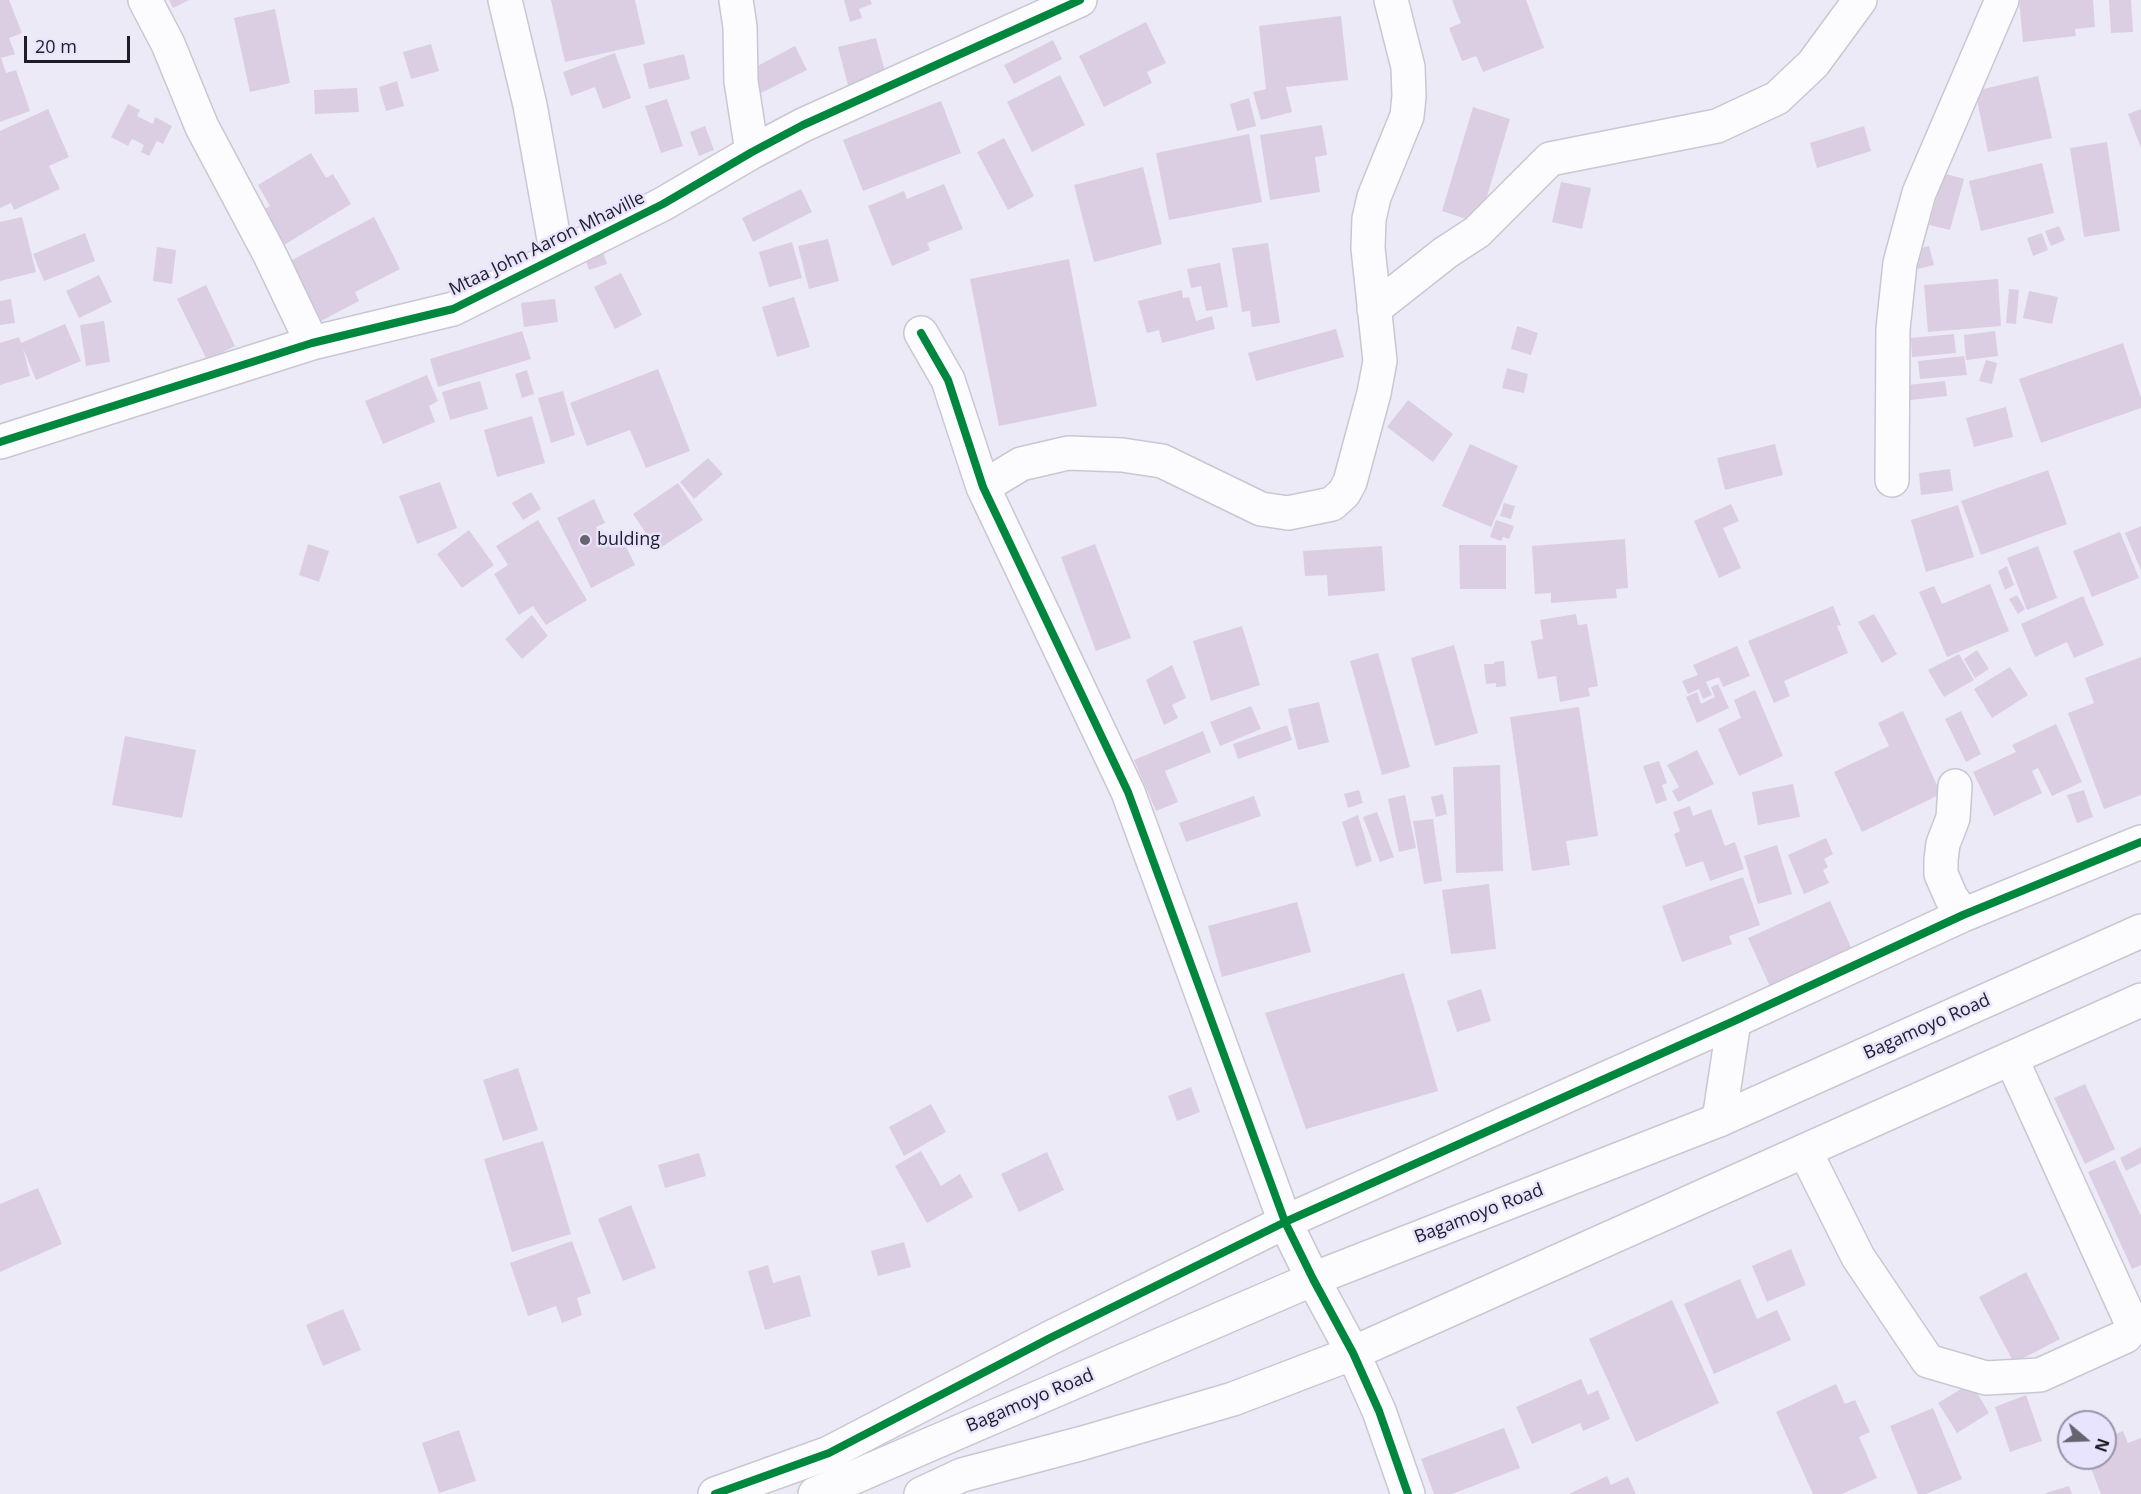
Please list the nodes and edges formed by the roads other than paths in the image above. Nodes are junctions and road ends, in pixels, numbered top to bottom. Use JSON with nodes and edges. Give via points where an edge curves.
{"nodes":[{"id":1,"x":145,"y":0,"type":"edge"},
{"id":2,"x":505,"y":0,"type":"edge"},
{"id":3,"x":736,"y":0,"type":"edge"},
{"id":4,"x":1080,"y":0,"type":"edge"},
{"id":5,"x":1391,"y":0,"type":"edge"},
{"id":6,"x":1860,"y":0,"type":"edge"},
{"id":7,"x":2002,"y":0,"type":"edge"},
{"id":8,"x":752,"y":152,"type":"junction"},
{"id":9,"x":557,"y":256,"type":"junction"},
{"id":10,"x":1374,"y":309,"type":"junction"},
{"id":11,"x":921,"y":333,"type":"dead end"},
{"id":12,"x":312,"y":343,"type":"junction"},
{"id":13,"x":0,"y":442,"type":"edge"},
{"id":14,"x":1892,"y":480,"type":"dead end"},
{"id":15,"x":983,"y":487,"type":"junction"},
{"id":16,"x":1955,"y":786,"type":"dead end"},
{"id":17,"x":2141,"y":842,"type":"edge"},
{"id":18,"x":1963,"y":915,"type":"junction"},
{"id":19,"x":2141,"y":931,"type":"edge"},
{"id":20,"x":2141,"y":1000,"type":"edge"},
{"id":21,"x":1734,"y":1022,"type":"junction"},
{"id":22,"x":2011,"y":1058,"type":"junction"},
{"id":23,"x":1719,"y":1120,"type":"junction"},
{"id":24,"x":1805,"y":1150,"type":"junction"},
{"id":25,"x":1285,"y":1222,"type":"junction"},
{"id":26,"x":1313,"y":1279,"type":"junction"},
{"id":27,"x":1353,"y":1353,"type":"junction"},
{"id":28,"x":715,"y":1494,"type":"edge"},
{"id":29,"x":814,"y":1494,"type":"edge"},
{"id":30,"x":921,"y":1494,"type":"edge"},
{"id":31,"x":1408,"y":1494,"type":"edge"}],
"edges":[{"from":1,"to":12,"type":"main road","via":[[202,127]]},
{"from":2,"to":9,"type":"main road","via":[[530,105]]},
{"from":3,"to":8,"type":"main road","via":[[741,81]]},
{"from":4,"to":8,"type":"main road","name":"Mtaa John Aaron Mhaville","via":[[803,125]]},
{"from":5,"to":10,"type":"main road","via":[[1408,67],[1409,96],[1407,116],[1369,219]]},
{"from":6,"to":10,"type":"main road","via":[[1813,64],[1777,98],[1717,126],[1550,159],[1477,232]]},
{"from":7,"to":14,"type":"main road","via":[[1919,194],[1900,263],[1893,329]]},
{"from":8,"to":9,"type":"main road","name":"Mtaa John Aaron Mhaville","via":[[663,204]]},
{"from":9,"to":12,"type":"main road","name":"Mtaa John Aaron Mhaville","via":[[453,309]]},
{"from":10,"to":15,"type":"main road","via":[[1380,361],[1374,393],[1350,482],[1332,504],[1288,513],[1261,508],[1162,461],[1122,455],[1068,453],[1021,464]]},
{"from":11,"to":15,"type":"main road","via":[[948,380]]},
{"from":12,"to":13,"type":"main road","name":"Mtaa John Aaron Mhaville"},
{"from":15,"to":25,"type":"main road","via":[[1128,792]]},
{"from":16,"to":18,"type":"main road","via":[[1953,818],[1943,844],[1941,874]]},
{"from":17,"to":18,"type":"main road"},
{"from":18,"to":21,"type":"main road"},
{"from":19,"to":23,"type":"main road","name":"Bagamoyo Road"},
{"from":20,"to":22,"type":"main road"},
{"from":21,"to":23,"type":"main road"},
{"from":21,"to":25,"type":"main road"},
{"from":22,"to":24,"type":"main road"},
{"from":22,"to":24,"type":"main road","via":[[2133,1326],[2126,1336],[2040,1375],[1986,1378],[1928,1361],[1858,1257]]},
{"from":23,"to":26,"type":"main road","name":"Bagamoyo Road"},
{"from":24,"to":27,"type":"main road"},
{"from":25,"to":26,"type":"main road"},
{"from":25,"to":28,"type":"main road","via":[[829,1453]]},
{"from":26,"to":27,"type":"main road"},
{"from":26,"to":29,"type":"main road","name":"Bagamoyo Road"},
{"from":27,"to":30,"type":"main road","via":[[1233,1399],[962,1474]]},
{"from":27,"to":31,"type":"main road","via":[[1379,1411]]}]}
